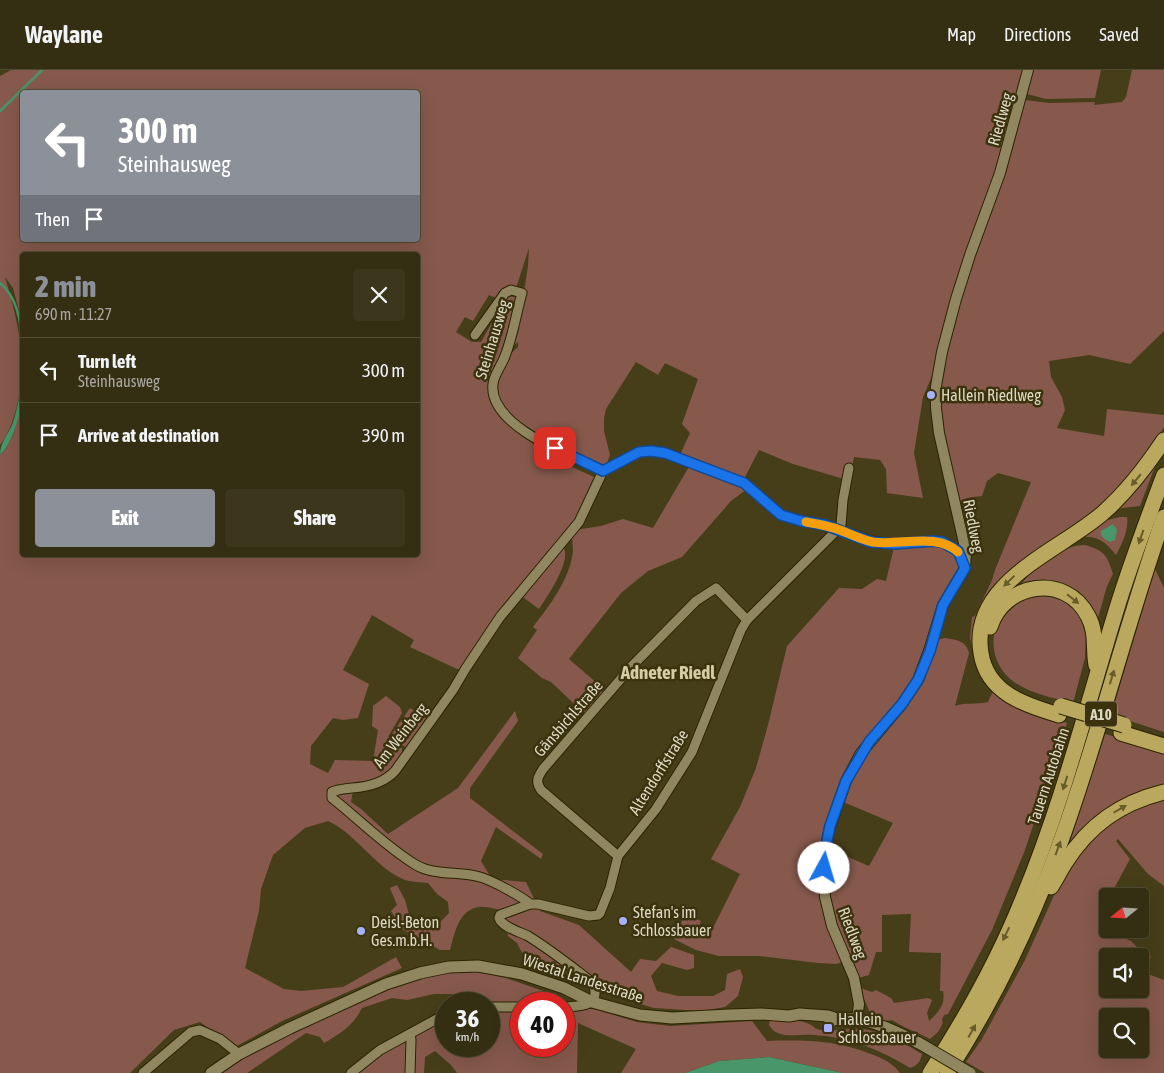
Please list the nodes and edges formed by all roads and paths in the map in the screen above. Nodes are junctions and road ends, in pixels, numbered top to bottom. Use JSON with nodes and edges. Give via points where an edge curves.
{"nodes":[{"id":1,"x":1028,"y":70,"type":"edge"},
{"id":2,"x":475,"y":335,"type":"dead end"},
{"id":3,"x":1164,"y":440,"type":"edge"},
{"id":4,"x":849,"y":468,"type":"dead end"},
{"id":5,"x":603,"y":471,"type":"junction"},
{"id":6,"x":1164,"y":475,"type":"edge"},
{"id":7,"x":1164,"y":518,"type":"edge"},
{"id":8,"x":838,"y":529,"type":"junction"},
{"id":9,"x":965,"y":568,"type":"junction"},
{"id":10,"x":747,"y":620,"type":"junction"},
{"id":11,"x":1098,"y":671,"type":"junction"},
{"id":12,"x":1060,"y":710,"type":"junction"},
{"id":13,"x":1123,"y":729,"type":"junction"},
{"id":14,"x":1164,"y":736,"type":"edge"},
{"id":15,"x":1164,"y":746,"type":"edge"},
{"id":16,"x":1164,"y":792,"type":"edge"},
{"id":17,"x":618,"y":856,"type":"junction"},
{"id":18,"x":530,"y":904,"type":"junction"},
{"id":19,"x":1034,"y":910,"type":"junction"},
{"id":20,"x":592,"y":1002,"type":"junction"},
{"id":21,"x":575,"y":1006,"type":"edge"},
{"id":22,"x":857,"y":1019,"type":"junction"},
{"id":23,"x":435,"y":1020,"type":"edge"},
{"id":24,"x":410,"y":1034,"type":"junction"},
{"id":25,"x":239,"y":1054,"type":"junction"},
{"id":26,"x":143,"y":1073,"type":"edge"},
{"id":27,"x":211,"y":1073,"type":"edge"},
{"id":28,"x":351,"y":1073,"type":"edge"},
{"id":29,"x":410,"y":1073,"type":"edge"},
{"id":30,"x":930,"y":1073,"type":"edge"},
{"id":31,"x":948,"y":1073,"type":"edge"},
{"id":32,"x":970,"y":1073,"type":"edge"}],
"edges":[{"from":1,"to":9,"type":"street","name":"Riedlweg","via":[[1000,173],[956,299],[936,386],[939,433],[966,552]]},
{"from":2,"to":5,"type":"street","name":"Steinhausweg","via":[[506,292],[522,293],[505,355],[493,381],[492,394],[496,405],[514,424],[539,440]]},
{"from":3,"to":12,"type":"highway","one_way":true,"via":[[1142,473],[1114,502],[1076,535],[1015,576],[997,593],[985,614],[980,648],[984,664],[998,688],[1033,707]]},
{"from":4,"to":8,"type":"street"},
{"from":5,"to":8,"type":"street","via":[[639,452],[665,453],[744,483],[781,515]]},
{"from":5,"to":18,"type":"street","name":"Am Weinberg","via":[[579,522],[500,617],[454,690],[395,771],[382,782],[332,792],[332,798],[418,866],[480,877]]},
{"from":6,"to":11,"type":"highway","name":"Tauern Autobahn","number":"A10","one_way":true,"via":[[1136,550]]},
{"from":19,"to":7,"type":"highway","name":"Tauern Autobahn","number":"A10","one_way":true,"via":[[1076,798]]},
{"from":8,"to":9,"type":"street","via":[[871,542],[942,542],[958,551]]},
{"from":8,"to":10,"type":"street","name":"Altendorffstraße"},
{"from":9,"to":22,"type":"street","name":"Riedlweg","via":[[943,605],[918,680],[861,753],[846,781],[830,826],[825,851],[825,897],[832,926],[854,978],[859,1004]]},
{"from":10,"to":17,"type":"street","name":"Altendorffstraße","via":[[740,630],[692,752],[656,809]]},
{"from":10,"to":17,"type":"street","name":"Gänsbichlstraße","via":[[716,588],[696,601],[631,667],[538,777],[537,785],[541,790]]},
{"from":12,"to":11,"type":"highway","one_way":true,"via":[[1012,686],[991,660],[988,641],[993,620],[1005,603],[1013,596],[1035,589],[1057,590],[1074,599],[1089,617]]},
{"from":11,"to":30,"type":"highway","name":"Tauern Autobahn","number":"A10","one_way":true,"via":[[1066,783],[1021,904],[987,975]]},
{"from":12,"to":13,"type":"highway"},
{"from":13,"to":14,"type":"highway"},
{"from":13,"to":15,"type":"highway"},
{"from":19,"to":16,"type":"highway","one_way":true,"via":[[1076,847],[1096,826],[1118,809]]},
{"from":17,"to":18,"type":"street","name":"Altendorffstraße","via":[[610,888],[598,916]]},
{"from":18,"to":20,"type":"street","via":[[502,914],[500,921],[529,937],[593,983],[595,993]]},
{"from":31,"to":19,"type":"highway","name":"Tauern Autobahn","number":"A10","one_way":true,"via":[[995,991]]},
{"from":20,"to":21,"type":"street"},
{"from":20,"to":22,"type":"main road","name":"Wiestal Landesstraße","via":[[640,1015],[672,1018],[761,1014],[828,1022]]},
{"from":20,"to":25,"type":"main road","name":"Wiestal Landesstraße","via":[[564,988],[522,974],[478,966],[434,969],[386,984]]},
{"from":22,"to":32,"type":"main road","name":"Wiestal Landesstraße","bridge":true,"via":[[898,1033]]},
{"from":23,"to":24,"type":"street"},
{"from":24,"to":28,"type":"street","via":[[380,1050]]},
{"from":24,"to":29,"type":"street"},
{"from":25,"to":26,"type":"street","via":[[220,1039],[200,1030],[191,1032]]},
{"from":25,"to":27,"type":"main road","name":"Wiestal Landesstraße"}]}
